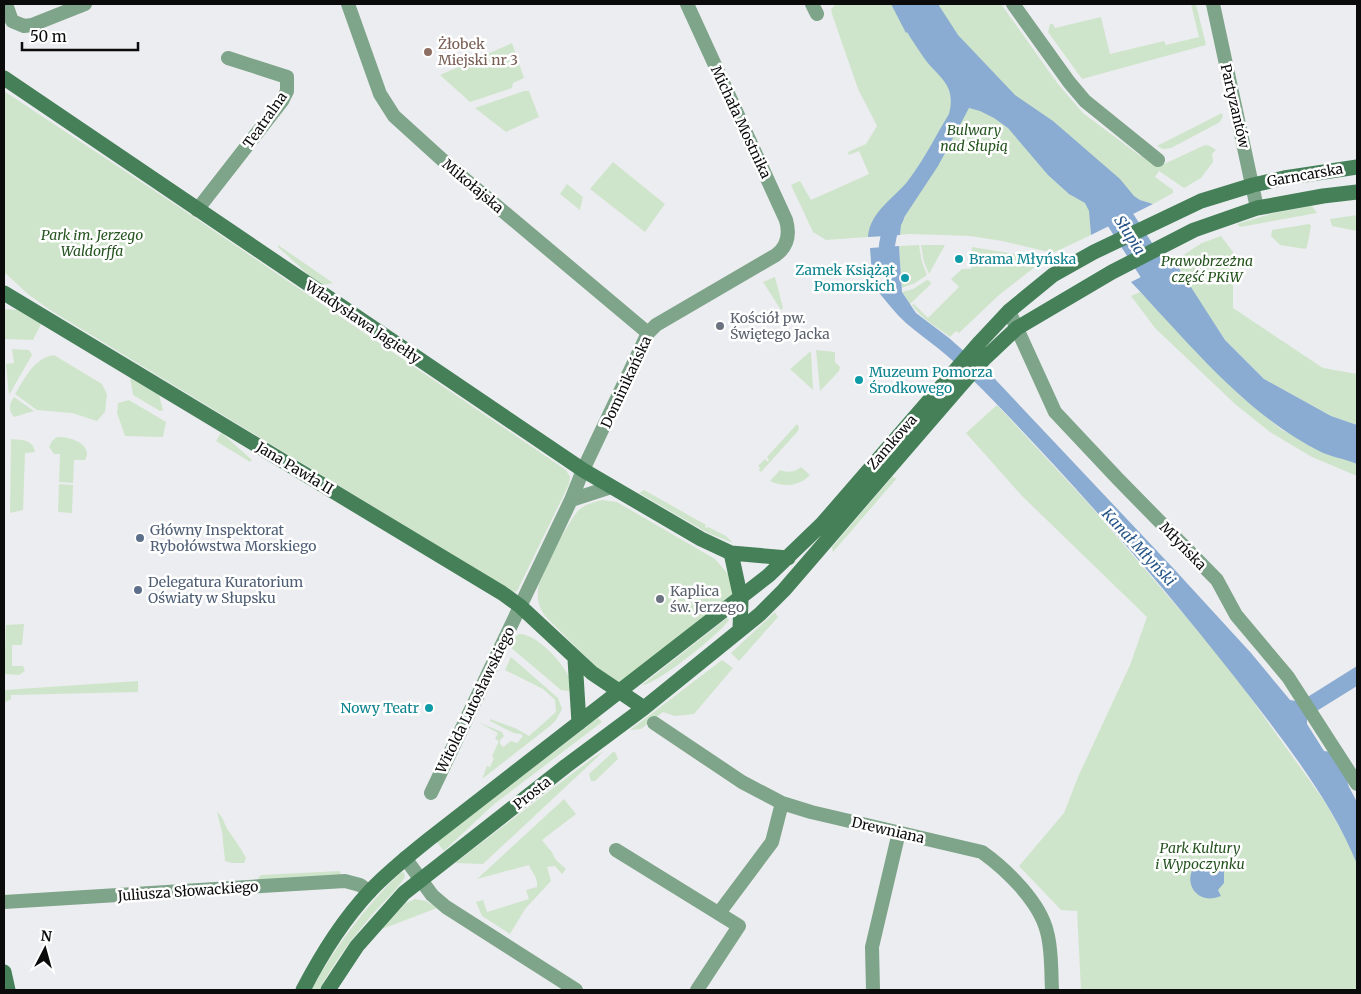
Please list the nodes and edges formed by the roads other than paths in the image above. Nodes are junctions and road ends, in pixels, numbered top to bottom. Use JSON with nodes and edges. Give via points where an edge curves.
{"nodes":[{"id":1,"x":6,"y":4,"type":"edge"},
{"id":2,"x":85,"y":4,"type":"edge"},
{"id":3,"x":348,"y":4,"type":"edge"},
{"id":4,"x":687,"y":4,"type":"edge"},
{"id":5,"x":1013,"y":4,"type":"edge"},
{"id":6,"x":1213,"y":4,"type":"edge"},
{"id":7,"x":228,"y":58,"type":"dead end"},
{"id":8,"x":4,"y":78,"type":"edge"},
{"id":9,"x":1158,"y":160,"type":"dead end"},
{"id":10,"x":1357,"y":167,"type":"edge"},
{"id":11,"x":1253,"y":185,"type":"junction"},
{"id":12,"x":1357,"y":192,"type":"edge"},
{"id":13,"x":1257,"y":208,"type":"junction"},
{"id":14,"x":197,"y":210,"type":"junction"},
{"id":15,"x":787,"y":243,"type":"joint"},
{"id":16,"x":5,"y":295,"type":"edge"},
{"id":17,"x":1009,"y":310,"type":"junction"},
{"id":18,"x":1017,"y":328,"type":"junction"},
{"id":19,"x":648,"y":333,"type":"junction"},
{"id":20,"x":583,"y":470,"type":"junction"},
{"id":21,"x":611,"y":487,"type":"junction"},
{"id":22,"x":571,"y":500,"type":"junction"},
{"id":23,"x":731,"y":553,"type":"junction"},
{"id":24,"x":788,"y":558,"type":"junction"},
{"id":25,"x":741,"y":598,"type":"junction"},
{"id":26,"x":520,"y":606,"type":"junction"},
{"id":27,"x":740,"y":630,"type":"junction"},
{"id":28,"x":575,"y":659,"type":"junction"},
{"id":29,"x":619,"y":693,"type":"junction"},
{"id":30,"x":644,"y":708,"type":"junction"},
{"id":31,"x":579,"y":723,"type":"junction"},
{"id":32,"x":654,"y":723,"type":"dead end"},
{"id":33,"x":1357,"y":784,"type":"edge"},
{"id":34,"x":431,"y":793,"type":"dead end"},
{"id":35,"x":782,"y":803,"type":"junction"},
{"id":36,"x":900,"y":832,"type":"junction"},
{"id":37,"x":616,"y":850,"type":"dead end"},
{"id":38,"x":405,"y":858,"type":"junction"},
{"id":39,"x":420,"y":879,"type":"junction"},
{"id":40,"x":370,"y":892,"type":"junction"},
{"id":41,"x":4,"y":902,"type":"edge"},
{"id":42,"x":719,"y":913,"type":"junction"},
{"id":43,"x":303,"y":990,"type":"edge"},
{"id":44,"x":328,"y":990,"type":"edge"},
{"id":45,"x":576,"y":990,"type":"edge"},
{"id":46,"x":697,"y":990,"type":"edge"},
{"id":47,"x":873,"y":990,"type":"edge"},
{"id":48,"x":1052,"y":990,"type":"edge"}],
"edges":[{"from":1,"to":2,"type":"street","via":[[12,21],[24,26]]},
{"from":3,"to":19,"type":"street","name":"Mikołajska","via":[[380,94],[394,116]]},
{"from":4,"to":15,"type":"street","name":"Michała Mostnika","via":[[786,220]]},
{"from":5,"to":9,"type":"street","via":[[1085,101]]},
{"from":6,"to":11,"type":"street","name":"Partyzantów"},
{"from":7,"to":14,"type":"street","name":"Teatralna","via":[[287,76],[287,91]]},
{"from":8,"to":14,"type":"main road","name":"Władysława Jagiełły"},
{"from":10,"to":11,"type":"main road","name":"Garncarska"},
{"from":11,"to":13,"type":"street","name":"Partyzantów"},
{"from":11,"to":17,"type":"main road","name":"Zamkowa","via":[[1201,200],[1094,252],[1053,275]]},
{"from":12,"to":13,"type":"main road","name":"Garncarska"},
{"from":13,"to":18,"type":"main road","name":"Zamkowa","via":[[1194,230],[1112,272]]},
{"from":14,"to":20,"type":"main road","name":"Władysława Jagiełły"},
{"from":15,"to":19,"type":"street","name":"Dominikańska","via":[[776,255],[656,325]]},
{"from":16,"to":26,"type":"main road","name":"Jana Pawła II"},
{"from":17,"to":18,"type":"street","name":"Młyńska"},
{"from":17,"to":24,"type":"main road","name":"Zamkowa","via":[[822,524]]},
{"from":18,"to":27,"type":"main road","name":"Zamkowa","via":[[984,359],[784,590]]},
{"from":18,"to":33,"type":"street","name":"Młyńska","via":[[1055,412],[1217,580],[1236,615],[1285,672]]},
{"from":19,"to":20,"type":"street","name":"Dominikańska"},
{"from":20,"to":21,"type":"main road","name":"Władysława Jagiełły"},
{"from":20,"to":22,"type":"street","name":"Dominikańska"},
{"from":21,"to":22,"type":"street"},
{"from":21,"to":23,"type":"main road","name":"Władysława Jagiełły"},
{"from":22,"to":26,"type":"street","name":"Dominikańska"},
{"from":23,"to":24,"type":"main road","name":"Władysława Jagiełły"},
{"from":23,"to":25,"type":"main road"},
{"from":24,"to":25,"type":"main road","name":"Zamkowa"},
{"from":25,"to":27,"type":"main road"},
{"from":25,"to":29,"type":"main road","name":"Zamkowa"},
{"from":26,"to":28,"type":"main road","name":"Jana Pawła II"},
{"from":26,"to":34,"type":"street","name":"Witolda Lutosławskiego"},
{"from":27,"to":30,"type":"main road","name":"Zamkowa"},
{"from":28,"to":29,"type":"main road","name":"Jana Pawła II"},
{"from":28,"to":31,"type":"main road"},
{"from":29,"to":30,"type":"main road","name":"Jana Pawła II"},
{"from":29,"to":31,"type":"main road","name":"Zamkowa"},
{"from":30,"to":39,"type":"main road","name":"Prosta"},
{"from":31,"to":38,"type":"main road","name":"Prosta"},
{"from":32,"to":35,"type":"street","name":"Drewniana","via":[[742,782]]},
{"from":35,"to":36,"type":"street","name":"Drewniana"},
{"from":35,"to":42,"type":"street","via":[[772,842]]},
{"from":36,"to":47,"type":"street","via":[[872,947]]},
{"from":36,"to":48,"type":"street","name":"Drewniana","via":[[977,851],[998,864],[1023,890],[1042,917],[1048,933]]},
{"from":37,"to":42,"type":"street"},
{"from":38,"to":39,"type":"street"},
{"from":38,"to":40,"type":"main road","name":"Prosta"},
{"from":39,"to":44,"type":"main road","via":[[368,932]]},
{"from":39,"to":45,"type":"street","via":[[446,906]]},
{"from":40,"to":41,"type":"street","name":"Juliusza Słowackiego","via":[[345,881]]},
{"from":40,"to":43,"type":"main road","via":[[329,945]]},
{"from":42,"to":46,"type":"street","via":[[739,926]]}]}
